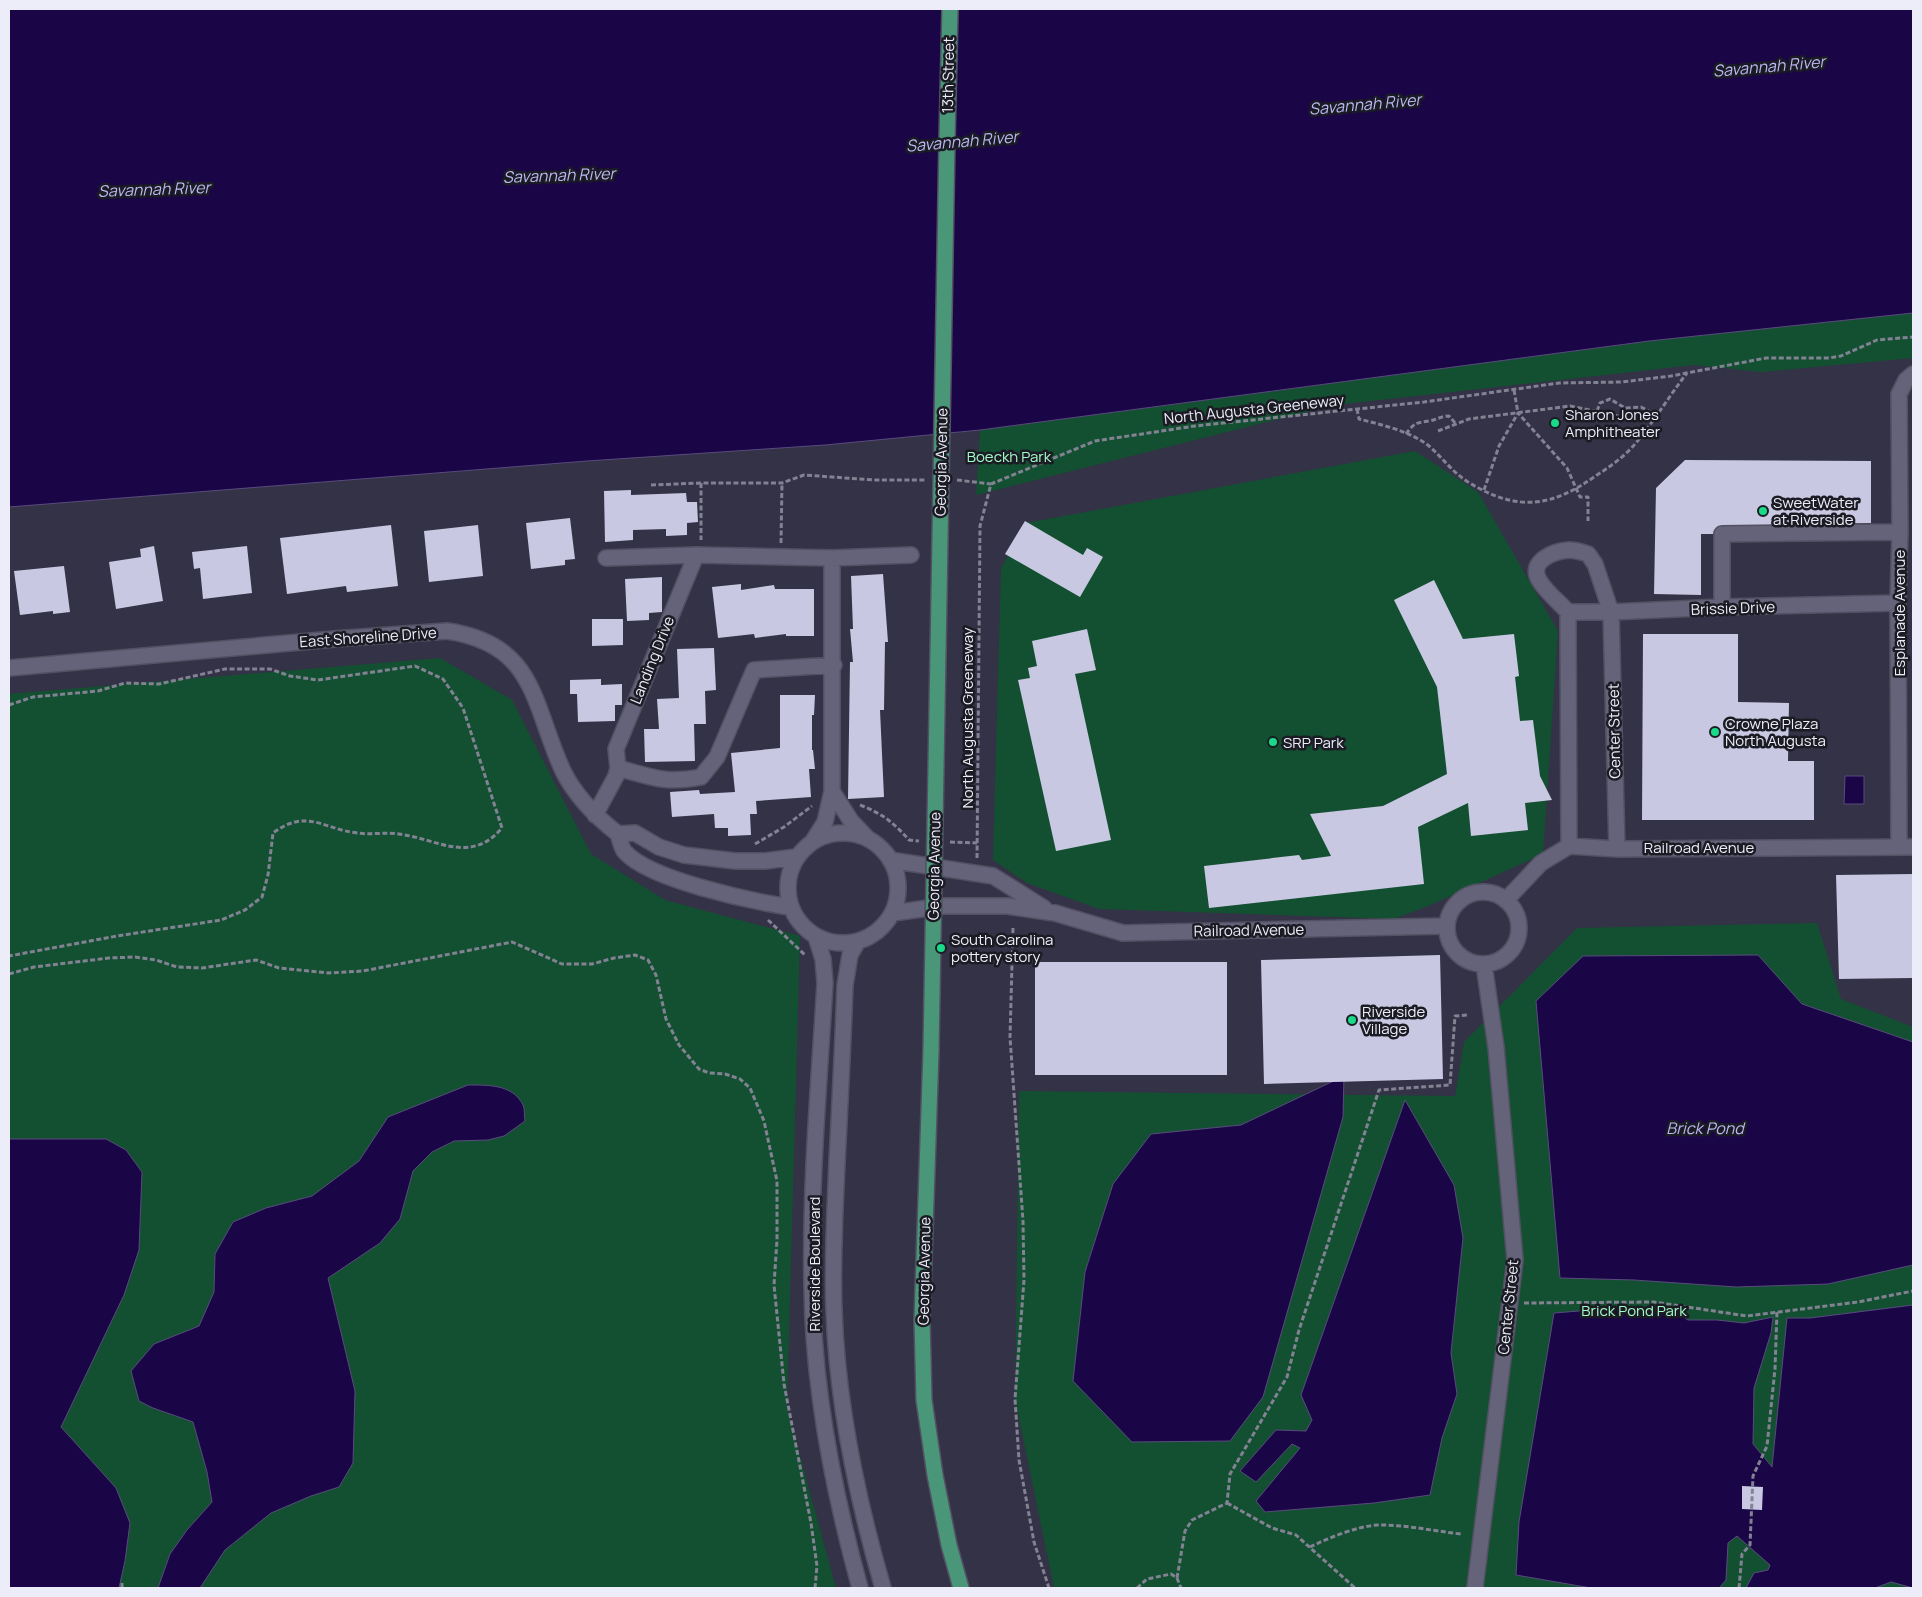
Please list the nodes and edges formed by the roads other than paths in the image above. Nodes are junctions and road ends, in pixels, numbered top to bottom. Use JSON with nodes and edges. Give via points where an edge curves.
{"nodes":[{"id":1,"x":950,"y":9,"type":"edge"},
{"id":2,"x":947,"y":141,"type":"joint"},
{"id":3,"x":1910,"y":377,"type":"edge"},
{"id":4,"x":1906,"y":459,"type":"edge"},
{"id":5,"x":1900,"y":532,"type":"junction"},
{"id":6,"x":699,"y":548,"type":"junction"},
{"id":7,"x":911,"y":555,"type":"dead end"},
{"id":8,"x":606,"y":558,"type":"dead end"},
{"id":9,"x":832,"y":558,"type":"junction"},
{"id":10,"x":1898,"y":603,"type":"junction"},
{"id":11,"x":1722,"y":608,"type":"junction"},
{"id":12,"x":1568,"y":612,"type":"junction"},
{"id":13,"x":1611,"y":612,"type":"junction"},
{"id":14,"x":834,"y":665,"type":"junction"},
{"id":15,"x":9,"y":668,"type":"edge"},
{"id":16,"x":618,"y":768,"type":"junction"},
{"id":17,"x":832,"y":791,"type":"junction"},
{"id":18,"x":595,"y":815,"type":"junction"},
{"id":19,"x":618,"y":834,"type":"junction"},
{"id":20,"x":867,"y":838,"type":"junction"},
{"id":21,"x":814,"y":841,"type":"junction"},
{"id":22,"x":1569,"y":846,"type":"junction"},
{"id":23,"x":1906,"y":847,"type":"edge"},
{"id":24,"x":1618,"y":849,"type":"junction"},
{"id":25,"x":796,"y":857,"type":"junction"},
{"id":26,"x":890,"y":860,"type":"junction"},
{"id":27,"x":1506,"y":900,"type":"junction"},
{"id":28,"x":789,"y":907,"type":"junction"},
{"id":29,"x":893,"y":913,"type":"junction"},
{"id":30,"x":1054,"y":913,"type":"junction"},
{"id":31,"x":1446,"y":926,"type":"junction"},
{"id":32,"x":816,"y":937,"type":"junction"},
{"id":33,"x":857,"y":943,"type":"junction"},
{"id":34,"x":1484,"y":965,"type":"junction"},
{"id":35,"x":860,"y":1588,"type":"edge"},
{"id":36,"x":883,"y":1588,"type":"edge"},
{"id":37,"x":961,"y":1588,"type":"edge"},
{"id":38,"x":1475,"y":1588,"type":"edge"}],
"edges":[{"from":1,"to":2,"type":"main road","name":"13th Street"},
{"from":2,"to":37,"type":"main road","name":"Georgia Avenue","bridge":true,"via":[[931,1051],[922,1320],[924,1400],[935,1475]]},
{"from":3,"to":4,"type":"street","name":"Esplanade Avenue","via":[[1899,394]]},
{"from":4,"to":5,"type":"street","name":"Esplanade Avenue"},
{"from":5,"to":10,"type":"street","name":"Esplanade Avenue"},
{"from":5,"to":11,"type":"street","via":[[1722,534]]},
{"from":6,"to":8,"type":"street"},
{"from":6,"to":9,"type":"street"},
{"from":6,"to":16,"type":"street","name":"Landing Drive","via":[[616,749]]},
{"from":7,"to":9,"type":"street"},
{"from":9,"to":14,"type":"street"},
{"from":10,"to":11,"type":"street","name":"Brissie Drive"},
{"from":10,"to":23,"type":"street","name":"Esplanade Avenue"},
{"from":11,"to":13,"type":"street","name":"Brissie Drive"},
{"from":12,"to":13,"type":"street","name":"Brissie Drive"},
{"from":12,"to":13,"type":"street","name":"Center Street","via":[[1536,574],[1538,565],[1546,556],[1571,550],[1588,554],[1595,564]]},
{"from":12,"to":22,"type":"street"},
{"from":13,"to":24,"type":"street","name":"Center Street"},
{"from":14,"to":16,"type":"street","via":[[754,670],[717,757],[701,777],[663,780]]},
{"from":14,"to":17,"type":"street"},
{"from":15,"to":18,"type":"street","name":"East Shoreline Drive","via":[[334,639],[447,631],[464,633],[494,646],[519,668],[535,696],[564,772]]},
{"from":16,"to":18,"type":"street","name":"Landing Drive"},
{"from":17,"to":20,"type":"street","via":[[851,821]]},
{"from":17,"to":21,"type":"street","via":[[825,822]]},
{"from":18,"to":19,"type":"street","name":"East Shoreline Drive"},
{"from":19,"to":25,"type":"street","via":[[636,833],[659,847],[684,855],[758,861]]},
{"from":19,"to":28,"type":"street","via":[[624,851],[666,876]]},
{"from":20,"to":21,"type":"street","via":[[838,833]]},
{"from":20,"to":26,"type":"street"},
{"from":21,"to":25,"type":"street"},
{"from":22,"to":24,"type":"street","name":"Railroad Avenue"},
{"from":22,"to":27,"type":"street","via":[[1541,863]]},
{"from":23,"to":24,"type":"street","name":"Railroad Avenue"},
{"from":25,"to":28,"type":"street","via":[[786,888]]},
{"from":26,"to":29,"type":"street","via":[[898,887]]},
{"from":26,"to":30,"type":"street","name":"Railroad Avenue","via":[[993,876]]},
{"from":27,"to":31,"type":"street","via":[[1490,893],[1466,896],[1449,914]]},
{"from":27,"to":34,"type":"street","via":[[1517,914],[1518,937],[1506,957]]},
{"from":28,"to":32,"type":"street","via":[[805,930]]},
{"from":29,"to":30,"type":"street","name":"Railroad Avenue","via":[[979,905]]},
{"from":29,"to":33,"type":"street","via":[[878,932]]},
{"from":30,"to":31,"type":"street","name":"Railroad Avenue","via":[[1123,933]]},
{"from":31,"to":34,"type":"street","via":[[1453,949],[1461,958]]},
{"from":32,"to":33,"type":"street","via":[[825,942]]},
{"from":32,"to":35,"type":"street","name":"Riverside Boulevard","via":[[823,959],[825,983],[813,1206],[812,1287],[816,1355],[831,1472]]},
{"from":33,"to":36,"type":"street","name":"Riverside Boulevard","via":[[850,955],[845,985],[833,1246],[834,1311],[840,1387],[852,1464],[865,1528]]},
{"from":34,"to":38,"type":"street","name":"Center Street","via":[[1496,1048],[1515,1260]]}]}
